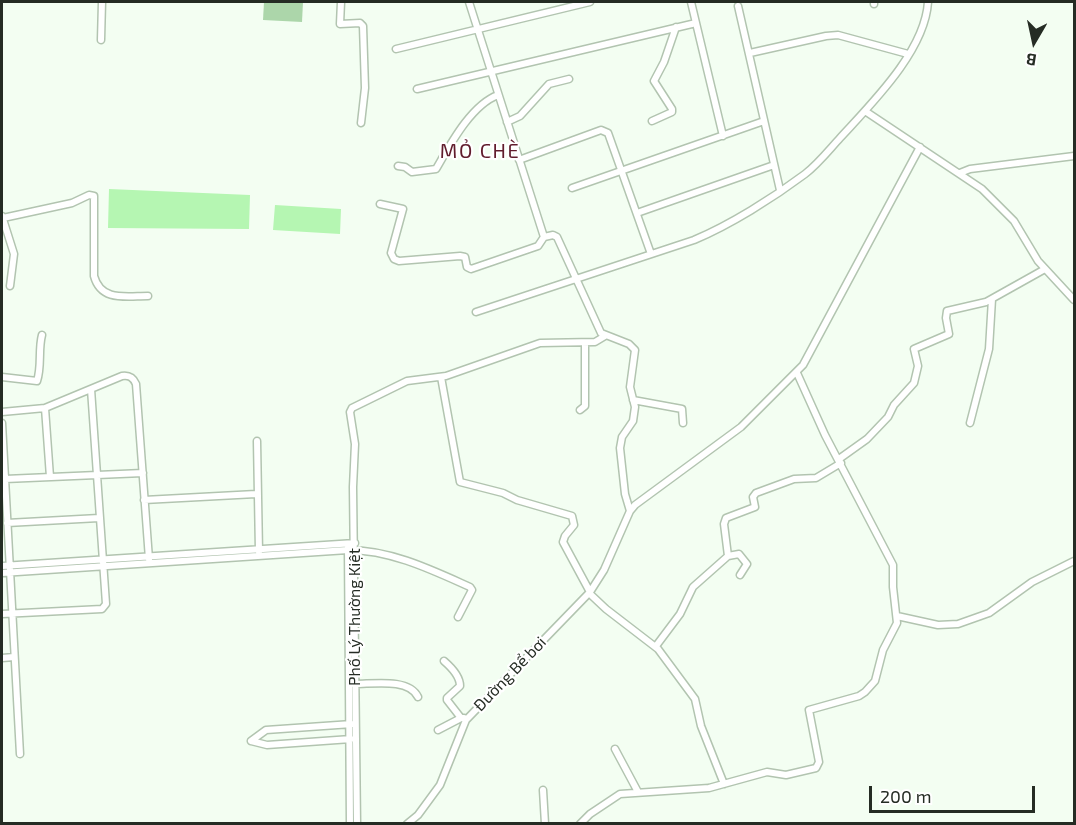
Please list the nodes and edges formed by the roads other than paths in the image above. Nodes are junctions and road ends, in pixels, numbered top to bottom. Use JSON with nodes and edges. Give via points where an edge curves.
{"nodes":[{"id":1,"x":102,"y":2,"type":"edge"},
{"id":2,"x":340,"y":2,"type":"edge"},
{"id":3,"x":469,"y":2,"type":"edge"},
{"id":4,"x":590,"y":2,"type":"edge"},
{"id":5,"x":691,"y":2,"type":"edge"},
{"id":6,"x":928,"y":2,"type":"edge"},
{"id":7,"x":738,"y":6,"type":"dead end"},
{"id":8,"x":696,"y":23,"type":"junction"},
{"id":9,"x":676,"y":27,"type":"junction"},
{"id":10,"x":476,"y":28,"type":"junction"},
{"id":11,"x":101,"y":40,"type":"dead end"},
{"id":12,"x":396,"y":49,"type":"dead end"},
{"id":13,"x":750,"y":53,"type":"junction"},
{"id":14,"x":908,"y":54,"type":"junction"},
{"id":15,"x":490,"y":72,"type":"junction"},
{"id":16,"x":569,"y":79,"type":"dead end"},
{"id":17,"x":417,"y":89,"type":"dead end"},
{"id":18,"x":498,"y":95,"type":"junction"},
{"id":19,"x":865,"y":111,"type":"junction"},
{"id":20,"x":652,"y":121,"type":"dead end"},
{"id":21,"x":764,"y":121,"type":"junction"},
{"id":22,"x":507,"y":122,"type":"junction"},
{"id":23,"x":361,"y":123,"type":"dead end"},
{"id":24,"x":723,"y":136,"type":"junction"},
{"id":25,"x":920,"y":147,"type":"junction"},
{"id":26,"x":1074,"y":156,"type":"edge"},
{"id":27,"x":519,"y":160,"type":"junction"},
{"id":28,"x":774,"y":165,"type":"junction"},
{"id":29,"x":398,"y":166,"type":"dead end"},
{"id":30,"x":623,"y":171,"type":"junction"},
{"id":31,"x":960,"y":173,"type":"junction"},
{"id":32,"x":572,"y":188,"type":"dead end"},
{"id":33,"x":780,"y":190,"type":"junction"},
{"id":34,"x":380,"y":204,"type":"dead end"},
{"id":35,"x":637,"y":213,"type":"junction"},
{"id":36,"x":2,"y":217,"type":"edge"},
{"id":37,"x":544,"y":237,"type":"junction"},
{"id":38,"x":4,"y":238,"type":"edge"},
{"id":39,"x":651,"y":254,"type":"junction"},
{"id":40,"x":1045,"y":269,"type":"junction"},
{"id":41,"x":579,"y":283,"type":"junction"},
{"id":42,"x":10,"y":286,"type":"dead end"},
{"id":43,"x":148,"y":296,"type":"dead end"},
{"id":44,"x":992,"y":299,"type":"junction"},
{"id":45,"x":1074,"y":300,"type":"edge"},
{"id":46,"x":476,"y":312,"type":"dead end"},
{"id":47,"x":42,"y":335,"type":"dead end"},
{"id":48,"x":605,"y":336,"type":"junction"},
{"id":49,"x":585,"y":343,"type":"junction"},
{"id":50,"x":797,"y":373,"type":"junction"},
{"id":51,"x":2,"y":377,"type":"edge"},
{"id":52,"x":441,"y":377,"type":"junction"},
{"id":53,"x":91,"y":389,"type":"junction"},
{"id":54,"x":633,"y":400,"type":"junction"},
{"id":55,"x":45,"y":408,"type":"junction"},
{"id":56,"x":580,"y":410,"type":"dead end"},
{"id":57,"x":2,"y":412,"type":"edge"},
{"id":58,"x":2,"y":423,"type":"edge"},
{"id":59,"x":683,"y":423,"type":"dead end"},
{"id":60,"x":970,"y":423,"type":"dead end"},
{"id":61,"x":257,"y":441,"type":"dead end"},
{"id":62,"x":840,"y":461,"type":"junction"},
{"id":63,"x":142,"y":473,"type":"junction"},
{"id":64,"x":96,"y":475,"type":"junction"},
{"id":65,"x":50,"y":477,"type":"junction"},
{"id":66,"x":5,"y":479,"type":"junction"},
{"id":67,"x":256,"y":494,"type":"junction"},
{"id":68,"x":144,"y":500,"type":"junction"},
{"id":69,"x":630,"y":511,"type":"junction"},
{"id":70,"x":99,"y":518,"type":"junction"},
{"id":71,"x":7,"y":523,"type":"junction"},
{"id":72,"x":352,"y":547,"type":"junction"},
{"id":73,"x":259,"y":553,"type":"junction"},
{"id":74,"x":728,"y":556,"type":"junction"},
{"id":75,"x":149,"y":560,"type":"junction"},
{"id":76,"x":1074,"y":561,"type":"edge"},
{"id":77,"x":103,"y":562,"type":"junction"},
{"id":78,"x":2,"y":566,"type":"edge"},
{"id":79,"x":10,"y":568,"type":"junction"},
{"id":80,"x":2,"y":573,"type":"edge"},
{"id":81,"x":740,"y":575,"type":"dead end"},
{"id":82,"x":590,"y":592,"type":"junction"},
{"id":83,"x":12,"y":613,"type":"junction"},
{"id":84,"x":2,"y":614,"type":"edge"},
{"id":85,"x":897,"y":616,"type":"junction"},
{"id":86,"x":458,"y":617,"type":"dead end"},
{"id":87,"x":656,"y":646,"type":"junction"},
{"id":88,"x":14,"y":657,"type":"junction"},
{"id":89,"x":2,"y":658,"type":"edge"},
{"id":90,"x":444,"y":661,"type":"dead end"},
{"id":91,"x":356,"y":684,"type":"junction"},
{"id":92,"x":418,"y":697,"type":"dead end"},
{"id":93,"x":464,"y":719,"type":"junction"},
{"id":94,"x":352,"y":724,"type":"junction"},
{"id":95,"x":438,"y":730,"type":"dead end"},
{"id":96,"x":353,"y":739,"type":"junction"},
{"id":97,"x":615,"y":749,"type":"dead end"},
{"id":98,"x":20,"y":754,"type":"dead end"},
{"id":99,"x":724,"y":784,"type":"junction"},
{"id":100,"x":543,"y":790,"type":"dead end"},
{"id":101,"x":638,"y":792,"type":"junction"},
{"id":102,"x":406,"y":823,"type":"edge"},
{"id":103,"x":350,"y":824,"type":"edge"},
{"id":104,"x":357,"y":824,"type":"edge"},
{"id":105,"x":545,"y":824,"type":"edge"},
{"id":106,"x":580,"y":824,"type":"edge"}],
"edges":[{"from":1,"to":11,"type":"street"},
{"from":2,"to":23,"type":"street","via":[[340,24],[363,26],[365,88]]},
{"from":3,"to":10,"type":"street"},
{"from":4,"to":10,"type":"street"},
{"from":5,"to":8,"type":"street"},
{"from":6,"to":14,"type":"street","via":[[925,24]]},
{"from":7,"to":13,"type":"street"},
{"from":8,"to":9,"type":"street"},
{"from":8,"to":24,"type":"street"},
{"from":9,"to":15,"type":"street"},
{"from":9,"to":20,"type":"street","via":[[654,81],[672,112]]},
{"from":10,"to":12,"type":"street"},
{"from":10,"to":15,"type":"street"},
{"from":13,"to":14,"type":"street","via":[[838,35]]},
{"from":13,"to":21,"type":"street"},
{"from":14,"to":19,"type":"street"},
{"from":15,"to":17,"type":"street"},
{"from":15,"to":18,"type":"street"},
{"from":16,"to":22,"type":"street","via":[[549,84],[518,118]]},
{"from":18,"to":22,"type":"street"},
{"from":18,"to":29,"type":"street","via":[[483,104],[459,131],[436,169],[412,172]]},
{"from":19,"to":25,"type":"street"},
{"from":19,"to":33,"type":"street","via":[[810,170]]},
{"from":21,"to":24,"type":"street"},
{"from":21,"to":28,"type":"street"},
{"from":22,"to":27,"type":"street"},
{"from":24,"to":30,"type":"street"},
{"from":25,"to":31,"type":"street"},
{"from":25,"to":50,"type":"street"},
{"from":26,"to":31,"type":"street"},
{"from":27,"to":30,"type":"street","via":[[601,130],[608,133]]},
{"from":27,"to":37,"type":"street"},
{"from":28,"to":33,"type":"street"},
{"from":28,"to":35,"type":"street"},
{"from":30,"to":32,"type":"street"},
{"from":30,"to":35,"type":"street"},
{"from":31,"to":40,"type":"street","via":[[1014,221]]},
{"from":33,"to":39,"type":"street","via":[[711,233]]},
{"from":34,"to":37,"type":"street","via":[[403,209],[391,253],[399,261],[460,256],[465,257],[471,268],[538,246]]},
{"from":35,"to":39,"type":"street"},
{"from":36,"to":38,"type":"street"},
{"from":36,"to":43,"type":"street","via":[[94,196],[96,285],[111,295]]},
{"from":37,"to":41,"type":"street","via":[[557,237]]},
{"from":38,"to":42,"type":"street","via":[[15,260]]},
{"from":39,"to":41,"type":"street"},
{"from":40,"to":44,"type":"street"},
{"from":40,"to":45,"type":"street"},
{"from":41,"to":46,"type":"street"},
{"from":41,"to":48,"type":"street"},
{"from":44,"to":60,"type":"street","via":[[989,349]]},
{"from":44,"to":62,"type":"street","via":[[947,311],[949,334],[914,349],[918,366],[914,383],[888,417]]},
{"from":47,"to":51,"type":"street","via":[[37,381]]},
{"from":48,"to":49,"type":"street","via":[[598,342]]},
{"from":48,"to":54,"type":"street","via":[[635,350],[630,387]]},
{"from":49,"to":52,"type":"street","via":[[540,343]]},
{"from":49,"to":56,"type":"street","via":[[585,406]]},
{"from":50,"to":62,"type":"street"},
{"from":50,"to":69,"type":"street","via":[[741,428]]},
{"from":52,"to":72,"type":"street","name":"Phố Lý Thường Kiệt","via":[[402,383],[352,408]]},
{"from":52,"to":82,"type":"street","via":[[460,482],[572,516],[574,525],[563,542]]},
{"from":53,"to":55,"type":"street"},
{"from":53,"to":63,"type":"street","via":[[122,376],[134,379]]},
{"from":53,"to":64,"type":"street"},
{"from":54,"to":59,"type":"street","via":[[682,409]]},
{"from":54,"to":69,"type":"street","via":[[633,421],[620,448]]},
{"from":55,"to":57,"type":"street"},
{"from":55,"to":65,"type":"street"},
{"from":58,"to":66,"type":"street"},
{"from":61,"to":67,"type":"street"},
{"from":62,"to":74,"type":"street","via":[[816,478],[794,479],[756,493],[755,507],[724,521]]},
{"from":62,"to":85,"type":"street","via":[[893,565]]},
{"from":63,"to":64,"type":"street"},
{"from":63,"to":68,"type":"street"},
{"from":64,"to":65,"type":"street"},
{"from":64,"to":70,"type":"street"},
{"from":65,"to":66,"type":"street"},
{"from":66,"to":71,"type":"street"},
{"from":67,"to":68,"type":"street"},
{"from":67,"to":73,"type":"street"},
{"from":68,"to":75,"type":"street"},
{"from":69,"to":82,"type":"street","name":"Đường Bể bơi"},
{"from":70,"to":71,"type":"street"},
{"from":70,"to":77,"type":"street"},
{"from":71,"to":79,"type":"street"},
{"from":72,"to":73,"type":"street"},
{"from":72,"to":86,"type":"street","via":[[386,555],[470,587],[472,591]]},
{"from":72,"to":91,"type":"street","name":"Phố Lý Thường Kiệt"},
{"from":72,"to":94,"type":"street","name":"Phố Lý Thường Kiệt"},
{"from":73,"to":75,"type":"street"},
{"from":74,"to":81,"type":"street","via":[[739,554],[747,564]]},
{"from":74,"to":87,"type":"street","via":[[693,587],[680,614]]},
{"from":75,"to":77,"type":"street"},
{"from":76,"to":85,"type":"street","via":[[1032,582],[988,613],[958,624],[938,625]]},
{"from":77,"to":79,"type":"street"},
{"from":77,"to":83,"type":"street","via":[[106,604],[102,609]]},
{"from":78,"to":79,"type":"street"},
{"from":79,"to":80,"type":"street"},
{"from":79,"to":83,"type":"street"},
{"from":82,"to":87,"type":"street","via":[[606,609]]},
{"from":82,"to":93,"type":"street","name":"Đường Bể bơi"},
{"from":83,"to":84,"type":"street"},
{"from":83,"to":88,"type":"street"},
{"from":85,"to":99,"type":"street","via":[[871,687],[859,696],[808,711],[819,766],[786,775],[767,772]]},
{"from":87,"to":99,"type":"street","via":[[695,699],[701,726]]},
{"from":88,"to":89,"type":"street"},
{"from":88,"to":98,"type":"street"},
{"from":90,"to":93,"type":"street","via":[[461,683],[447,698],[448,702]]},
{"from":91,"to":92,"type":"street","via":[[395,684],[414,691]]},
{"from":91,"to":94,"type":"street","name":"Phố Lý Thường Kiệt"},
{"from":93,"to":95,"type":"street"},
{"from":93,"to":102,"type":"street","name":"Đường Bể bơi","via":[[440,785],[418,815]]},
{"from":94,"to":96,"type":"street","name":"Phố Lý Thường Kiệt"},
{"from":94,"to":96,"type":"street","via":[[266,730],[250,741],[267,745]]},
{"from":96,"to":103,"type":"street","name":"Phố Lý Thường Kiệt"},
{"from":96,"to":104,"type":"street","name":"Phố Lý Thường Kiệt"},
{"from":97,"to":101,"type":"street"},
{"from":99,"to":101,"type":"street"},
{"from":100,"to":105,"type":"street"},
{"from":101,"to":106,"type":"street","via":[[620,794]]}]}
